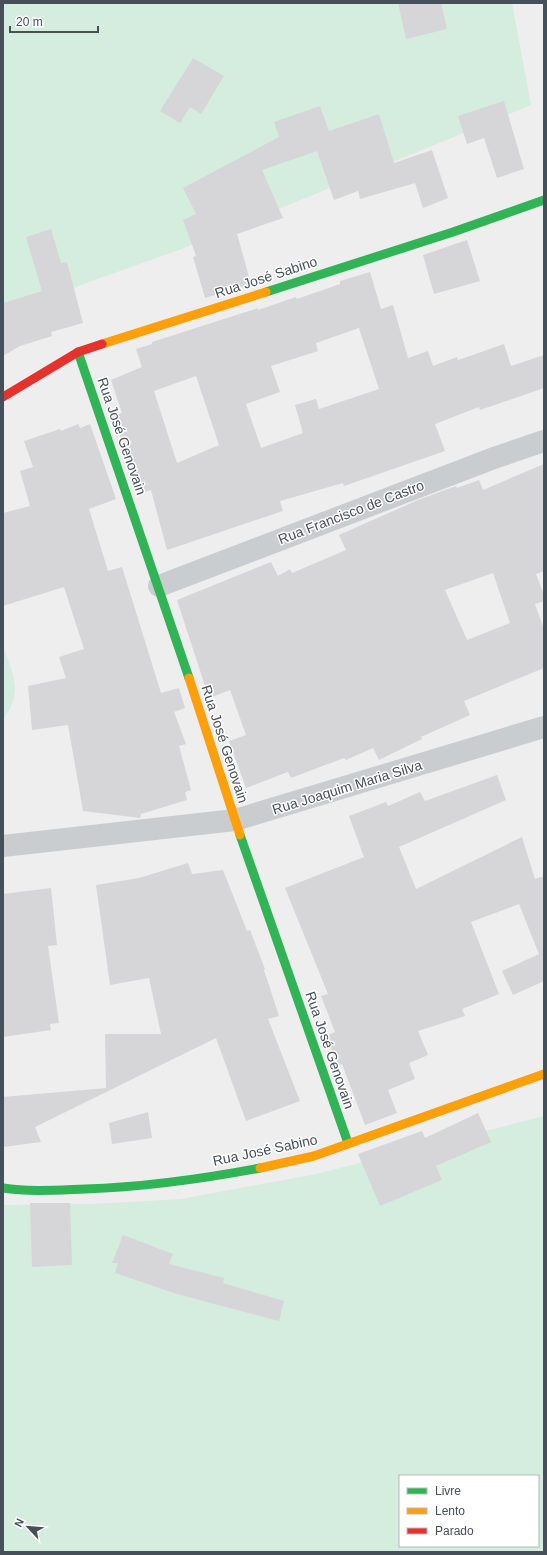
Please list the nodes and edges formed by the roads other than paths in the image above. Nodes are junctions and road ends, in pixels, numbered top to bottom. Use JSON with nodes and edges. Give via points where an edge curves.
{"nodes":[{"id":1,"x":544,"y":200,"type":"edge"},
{"id":2,"x":78,"y":352,"type":"junction"},
{"id":3,"x":3,"y":397,"type":"edge"},
{"id":4,"x":544,"y":441,"type":"edge"},
{"id":5,"x":159,"y":586,"type":"junction"},
{"id":6,"x":544,"y":727,"type":"edge"},
{"id":7,"x":235,"y":820,"type":"junction"},
{"id":8,"x":3,"y":846,"type":"edge"},
{"id":9,"x":544,"y":1074,"type":"edge"},
{"id":10,"x":348,"y":1143,"type":"junction"},
{"id":11,"x":3,"y":1188,"type":"edge"}],
"edges":[{"from":1,"to":2,"type":"street","name":"Rua José Sabino","via":[[453,232]]},
{"from":2,"to":3,"type":"street","name":"Rua José Sabino"},
{"from":2,"to":5,"type":"street","name":"Rua José Genovain"},
{"from":4,"to":5,"type":"street","name":"Rua Francisco de Castro"},
{"from":5,"to":7,"type":"street","name":"Rua José Genovain"},
{"from":6,"to":7,"type":"street","name":"Rua Joaquim Maria Silva"},
{"from":7,"to":8,"type":"street","name":"Rua Joaquim Maria Silva"},
{"from":7,"to":10,"type":"street","name":"Rua José Genovain"},
{"from":9,"to":10,"type":"street","name":"Rua José Sabino"},
{"from":10,"to":11,"type":"street","name":"Rua José Sabino","via":[[314,1156],[276,1165],[178,1182],[62,1191]]}]}
